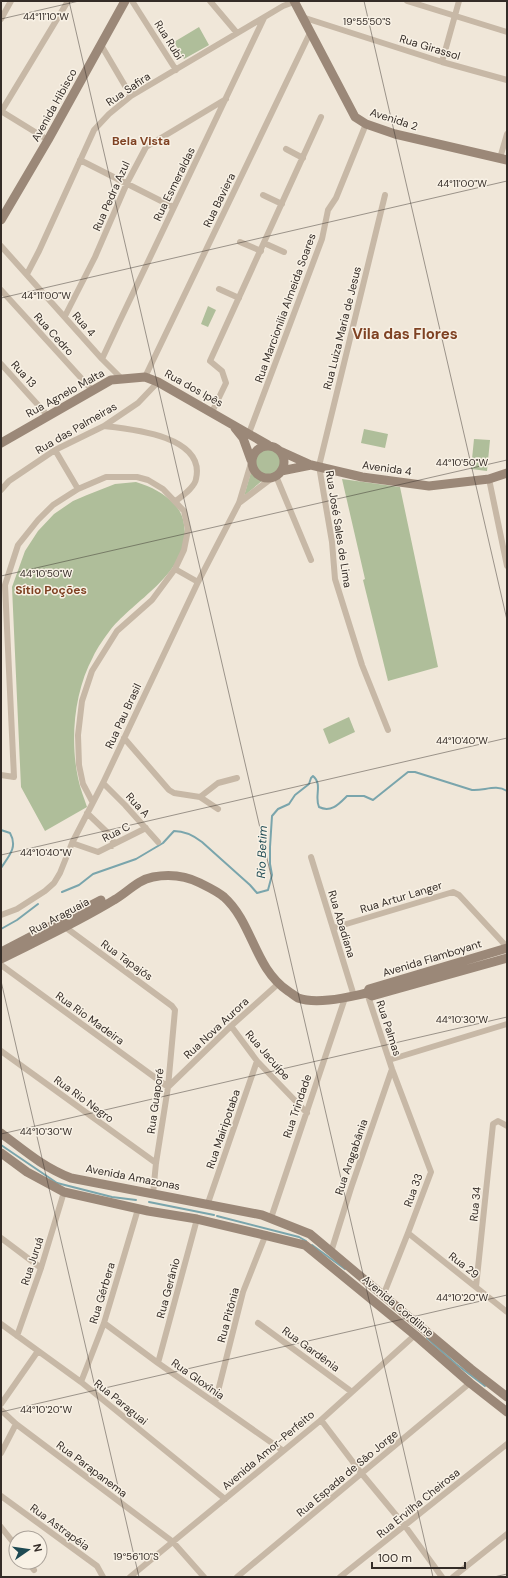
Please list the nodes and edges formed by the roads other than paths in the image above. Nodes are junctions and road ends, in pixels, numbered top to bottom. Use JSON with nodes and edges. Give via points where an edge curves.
{"nodes":[{"id":1,"x":11,"y":1,"type":"edge"},
{"id":2,"x":68,"y":1,"type":"edge"},
{"id":3,"x":210,"y":1,"type":"edge"},
{"id":4,"x":406,"y":1,"type":"edge"},
{"id":5,"x":459,"y":1,"type":"edge"},
{"id":6,"x":124,"y":2,"type":"edge"},
{"id":7,"x":294,"y":2,"type":"edge"},
{"id":8,"x":281,"y":3,"type":"edge"},
{"id":9,"x":454,"y":16,"type":"junction"},
{"id":10,"x":302,"y":17,"type":"junction"},
{"id":11,"x":264,"y":18,"type":"junction"},
{"id":12,"x":1,"y":19,"type":"edge"},
{"id":13,"x":507,"y":32,"type":"edge"},
{"id":14,"x":237,"y":33,"type":"junction"},
{"id":15,"x":310,"y":33,"type":"junction"},
{"id":16,"x":101,"y":45,"type":"junction"},
{"id":17,"x":442,"y":62,"type":"junction"},
{"id":18,"x":176,"y":70,"type":"junction"},
{"id":19,"x":507,"y":80,"type":"edge"},
{"id":20,"x":131,"y":96,"type":"junction"},
{"id":21,"x":226,"y":99,"type":"junction"},
{"id":22,"x":1,"y":112,"type":"edge"},
{"id":23,"x":321,"y":117,"type":"dead end"},
{"id":24,"x":366,"y":124,"type":"junction"},
{"id":25,"x":507,"y":134,"type":"edge"},
{"id":26,"x":48,"y":140,"type":"junction"},
{"id":27,"x":286,"y":149,"type":"dead end"},
{"id":28,"x":303,"y":158,"type":"junction"},
{"id":29,"x":503,"y":159,"type":"edge"},
{"id":30,"x":80,"y":160,"type":"junction"},
{"id":31,"x":127,"y":183,"type":"junction"},
{"id":32,"x":385,"y":194,"type":"dead end"},
{"id":33,"x":263,"y":195,"type":"dead end"},
{"id":34,"x":282,"y":204,"type":"junction"},
{"id":35,"x":173,"y":207,"type":"junction"},
{"id":36,"x":1,"y":220,"type":"edge"},
{"id":37,"x":240,"y":242,"type":"dead end"},
{"id":38,"x":264,"y":243,"type":"junction"},
{"id":39,"x":1,"y":246,"type":"edge"},
{"id":40,"x":261,"y":251,"type":"junction"},
{"id":41,"x":284,"y":252,"type":"dead end"},
{"id":42,"x":27,"y":274,"type":"junction"},
{"id":43,"x":220,"y":289,"type":"dead end"},
{"id":44,"x":1,"y":290,"type":"edge"},
{"id":45,"x":239,"y":298,"type":"junction"},
{"id":46,"x":65,"y":316,"type":"junction"},
{"id":47,"x":102,"y":359,"type":"junction"},
{"id":48,"x":1,"y":364,"type":"edge"},
{"id":49,"x":146,"y":377,"type":"junction"},
{"id":50,"x":121,"y":378,"type":"junction"},
{"id":51,"x":158,"y":382,"type":"junction"},
{"id":52,"x":92,"y":390,"type":"junction"},
{"id":53,"x":212,"y":412,"type":"junction"},
{"id":54,"x":48,"y":416,"type":"junction"},
{"id":55,"x":230,"y":422,"type":"junction"},
{"id":56,"x":104,"y":426,"type":"junction"},
{"id":57,"x":249,"y":433,"type":"junction"},
{"id":58,"x":2,"y":442,"type":"edge"},
{"id":59,"x":247,"y":446,"type":"junction"},
{"id":60,"x":268,"y":446,"type":"junction"},
{"id":61,"x":55,"y":450,"type":"junction"},
{"id":62,"x":280,"y":451,"type":"junction"},
{"id":63,"x":251,"y":462,"type":"junction"},
{"id":64,"x":315,"y":466,"type":"junction"},
{"id":65,"x":507,"y":473,"type":"edge"},
{"id":66,"x":276,"y":475,"type":"junction"},
{"id":67,"x":489,"y":480,"type":"junction"},
{"id":68,"x":78,"y":489,"type":"junction"},
{"id":69,"x":1,"y":490,"type":"edge"},
{"id":70,"x":176,"y":501,"type":"junction"},
{"id":71,"x":239,"y":503,"type":"junction"},
{"id":72,"x":311,"y":560,"type":"dead end"},
{"id":73,"x":507,"y":566,"type":"edge"},
{"id":74,"x":175,"y":570,"type":"junction"},
{"id":75,"x":1,"y":571,"type":"edge"},
{"id":76,"x":8,"y":573,"type":"junction"},
{"id":77,"x":198,"y":582,"type":"junction"},
{"id":78,"x":5,"y":585,"type":"junction"},
{"id":79,"x":1,"y":599,"type":"edge"},
{"id":80,"x":388,"y":730,"type":"dead end"},
{"id":81,"x":124,"y":738,"type":"junction"},
{"id":82,"x":1,"y":775,"type":"edge"},
{"id":83,"x":237,"y":778,"type":"dead end"},
{"id":84,"x":103,"y":782,"type":"junction"},
{"id":85,"x":200,"y":797,"type":"junction"},
{"id":86,"x":92,"y":801,"type":"junction"},
{"id":87,"x":218,"y":809,"type":"dead end"},
{"id":88,"x":87,"y":813,"type":"junction"},
{"id":89,"x":146,"y":828,"type":"junction"},
{"id":90,"x":158,"y":842,"type":"dead end"},
{"id":91,"x":72,"y":843,"type":"junction"},
{"id":92,"x":112,"y":846,"type":"junction"},
{"id":93,"x":311,"y":857,"type":"dead end"},
{"id":94,"x":195,"y":880,"type":"joint"},
{"id":95,"x":127,"y":890,"type":"junction"},
{"id":96,"x":1,"y":915,"type":"edge"},
{"id":97,"x":65,"y":927,"type":"junction"},
{"id":98,"x":333,"y":928,"type":"junction"},
{"id":99,"x":507,"y":947,"type":"edge"},
{"id":100,"x":1,"y":952,"type":"edge"},
{"id":101,"x":507,"y":958,"type":"edge"},
{"id":102,"x":1,"y":959,"type":"edge"},
{"id":103,"x":1,"y":965,"type":"edge"},
{"id":104,"x":278,"y":984,"type":"junction"},
{"id":105,"x":367,"y":993,"type":"junction"},
{"id":106,"x":349,"y":997,"type":"junction"},
{"id":107,"x":175,"y":1010,"type":"joint"},
{"id":108,"x":507,"y":1024,"type":"edge"},
{"id":109,"x":231,"y":1026,"type":"junction"},
{"id":110,"x":1,"y":1051,"type":"edge"},
{"id":111,"x":389,"y":1060,"type":"junction"},
{"id":112,"x":257,"y":1061,"type":"junction"},
{"id":113,"x":392,"y":1069,"type":"junction"},
{"id":114,"x":168,"y":1087,"type":"junction"},
{"id":115,"x":307,"y":1113,"type":"junction"},
{"id":116,"x":507,"y":1126,"type":"edge"},
{"id":117,"x":1,"y":1133,"type":"edge"},
{"id":118,"x":1,"y":1153,"type":"edge"},
{"id":119,"x":156,"y":1163,"type":"junction"},
{"id":120,"x":64,"y":1192,"type":"junction"},
{"id":121,"x":153,"y":1194,"type":"junction"},
{"id":122,"x":208,"y":1204,"type":"junction"},
{"id":123,"x":138,"y":1209,"type":"junction"},
{"id":124,"x":197,"y":1219,"type":"junction"},
{"id":125,"x":271,"y":1220,"type":"junction"},
{"id":126,"x":266,"y":1233,"type":"junction"},
{"id":127,"x":408,"y":1233,"type":"junction"},
{"id":128,"x":1,"y":1238,"type":"edge"},
{"id":129,"x":331,"y":1252,"type":"junction"},
{"id":130,"x":41,"y":1268,"type":"junction"},
{"id":131,"x":476,"y":1287,"type":"junction"},
{"id":132,"x":383,"y":1296,"type":"junction"},
{"id":133,"x":507,"y":1312,"type":"edge"},
{"id":134,"x":104,"y":1323,"type":"junction"},
{"id":135,"x":258,"y":1323,"type":"dead end"},
{"id":136,"x":1,"y":1324,"type":"edge"},
{"id":137,"x":415,"y":1335,"type":"junction"},
{"id":138,"x":17,"y":1336,"type":"junction"},
{"id":139,"x":38,"y":1351,"type":"junction"},
{"id":140,"x":158,"y":1363,"type":"junction"},
{"id":141,"x":81,"y":1382,"type":"junction"},
{"id":142,"x":470,"y":1383,"type":"junction"},
{"id":143,"x":352,"y":1392,"type":"junction"},
{"id":144,"x":507,"y":1397,"type":"edge"},
{"id":145,"x":215,"y":1403,"type":"junction"},
{"id":146,"x":1,"y":1404,"type":"edge"},
{"id":147,"x":1,"y":1410,"type":"edge"},
{"id":148,"x":507,"y":1412,"type":"edge"},
{"id":149,"x":321,"y":1420,"type":"junction"},
{"id":150,"x":16,"y":1424,"type":"junction"},
{"id":151,"x":507,"y":1444,"type":"edge"},
{"id":152,"x":282,"y":1450,"type":"junction"},
{"id":153,"x":1,"y":1453,"type":"edge"},
{"id":154,"x":362,"y":1474,"type":"junction"},
{"id":155,"x":1,"y":1496,"type":"edge"},
{"id":156,"x":225,"y":1499,"type":"junction"},
{"id":157,"x":405,"y":1526,"type":"junction"},
{"id":158,"x":1,"y":1527,"type":"edge"},
{"id":159,"x":507,"y":1534,"type":"edge"},
{"id":160,"x":8,"y":1536,"type":"edge"},
{"id":161,"x":173,"y":1542,"type":"junction"},
{"id":162,"x":103,"y":1577,"type":"edge"},
{"id":163,"x":130,"y":1577,"type":"edge"},
{"id":164,"x":204,"y":1577,"type":"edge"},
{"id":165,"x":237,"y":1577,"type":"edge"},
{"id":166,"x":340,"y":1577,"type":"edge"},
{"id":167,"x":442,"y":1577,"type":"edge"},
{"id":168,"x":453,"y":1577,"type":"edge"}],
"edges":[{"from":1,"to":12,"type":"street"},
{"from":2,"to":22,"type":"street"},
{"from":3,"to":14,"type":"street"},
{"from":4,"to":9,"type":"street"},
{"from":5,"to":9,"type":"street"},
{"from":6,"to":16,"type":"street","name":"Avenida Hibisco"},
{"from":6,"to":18,"type":"street","name":"Rua Rubi"},
{"from":7,"to":8,"type":"street","name":"Rua Safira"},
{"from":7,"to":10,"type":"street","name":"Avenida 2"},
{"from":8,"to":11,"type":"street","name":"Rua Safira"},
{"from":9,"to":13,"type":"street"},
{"from":9,"to":17,"type":"street"},
{"from":10,"to":15,"type":"street","name":"Avenida 2"},
{"from":10,"to":17,"type":"street","name":"Rua Girassol"},
{"from":11,"to":14,"type":"street","name":"Rua Safira"},
{"from":11,"to":21,"type":"street","name":"Rua Esmeraldas"},
{"from":14,"to":18,"type":"street","name":"Rua Safira"},
{"from":15,"to":24,"type":"street","name":"Avenida 2","via":[[355,117]]},
{"from":15,"to":49,"type":"street","name":"Rua Baviera"},
{"from":16,"to":20,"type":"street"},
{"from":16,"to":26,"type":"street","name":"Avenida Hibisco"},
{"from":17,"to":19,"type":"street","name":"Rua Girassol"},
{"from":18,"to":20,"type":"street","name":"Rua Safira"},
{"from":20,"to":30,"type":"street","name":"Rua Safira","via":[[94,130]]},
{"from":21,"to":31,"type":"street","name":"Rua Pedra Azul","via":[[146,147]]},
{"from":21,"to":35,"type":"street","name":"Rua Esmeraldas"},
{"from":22,"to":26,"type":"street"},
{"from":23,"to":28,"type":"street"},
{"from":24,"to":29,"type":"street","name":"Avenida 2","via":[[395,134]]},
{"from":24,"to":57,"type":"street","name":"Rua Marcionilia Almeida Soares","via":[[336,198],[328,210],[322,239]]},
{"from":25,"to":29,"type":"street"},
{"from":26,"to":36,"type":"street","name":"Avenida Hibisco"},
{"from":27,"to":28,"type":"street"},
{"from":28,"to":34,"type":"street"},
{"from":30,"to":31,"type":"street"},
{"from":30,"to":42,"type":"street","name":"Rua Safira"},
{"from":31,"to":35,"type":"street"},
{"from":31,"to":46,"type":"street","name":"Rua Pedra Azul","via":[[95,257]]},
{"from":32,"to":64,"type":"street","name":"Rua Luiza Maria de Jesus"},
{"from":33,"to":34,"type":"street"},
{"from":34,"to":38,"type":"street"},
{"from":35,"to":47,"type":"street","name":"Rua Esmeraldas"},
{"from":37,"to":40,"type":"street"},
{"from":38,"to":40,"type":"street"},
{"from":38,"to":41,"type":"street"},
{"from":39,"to":42,"type":"street","name":"Rua 4"},
{"from":40,"to":45,"type":"street"},
{"from":42,"to":46,"type":"street","name":"Rua 4"},
{"from":43,"to":45,"type":"street"},
{"from":44,"to":52,"type":"street","name":"Rua Cedro"},
{"from":45,"to":53,"type":"street","via":[[210,361],[222,371],[226,383]]},
{"from":46,"to":47,"type":"street","name":"Rua 4"},
{"from":47,"to":50,"type":"street","name":"Rua 4"},
{"from":48,"to":54,"type":"street","name":"Rua 13"},
{"from":49,"to":50,"type":"street","name":"Rua Agnelo Malta"},
{"from":49,"to":51,"type":"street","name":"Rua dos Ipês"},
{"from":50,"to":52,"type":"street","name":"Rua Agnelo Malta"},
{"from":51,"to":53,"type":"street","name":"Rua dos Ipês"},
{"from":51,"to":56,"type":"street","name":"Rua das Palmeiras","via":[[138,403]]},
{"from":52,"to":54,"type":"street","name":"Rua Agnelo Malta"},
{"from":53,"to":55,"type":"street","name":"Rua dos Ipês"},
{"from":54,"to":58,"type":"street","name":"Rua Agnelo Malta"},
{"from":55,"to":57,"type":"street","name":"Rua dos Ipês"},
{"from":55,"to":59,"type":"street","name":"Rua dos Ipês","via":[[241,434]]},
{"from":56,"to":61,"type":"street","name":"Rua das Palmeiras"},
{"from":56,"to":70,"type":"street","via":[[154,434],[184,446],[192,454],[196,480]]},
{"from":57,"to":59,"type":"street"},
{"from":57,"to":60,"type":"street","name":"Rua dos Ipês"},
{"from":59,"to":63,"type":"street","name":"Rua dos Ipês"},
{"from":60,"to":62,"type":"street","via":[[274,446]]},
{"from":60,"to":63,"type":"street","via":[[256,450]]},
{"from":61,"to":68,"type":"street"},
{"from":61,"to":69,"type":"street","name":"Rua das Palmeiras","via":[[9,481]]},
{"from":62,"to":64,"type":"street","name":"Avenida 4"},
{"from":62,"to":66,"type":"street","via":[[284,462]]},
{"from":63,"to":66,"type":"street","via":[[259,475],[268,478]]},
{"from":63,"to":71,"type":"street","name":"Rua Pau Brasil"},
{"from":64,"to":66,"type":"street","name":"Avenida 4"},
{"from":64,"to":67,"type":"street","name":"Avenida 4","via":[[362,477],[429,486]]},
{"from":64,"to":80,"type":"street","name":"Rua José Sales de Lima","via":[[332,542],[335,579],[362,665]]},
{"from":65,"to":67,"type":"street","name":"Avenida 4"},
{"from":66,"to":71,"type":"street","name":"Rua Pau Brasil"},
{"from":66,"to":72,"type":"street"},
{"from":67,"to":73,"type":"street"},
{"from":68,"to":70,"type":"street","via":[[106,477],[137,477],[148,480]]},
{"from":68,"to":76,"type":"street","via":[[53,505],[38,520],[18,545]]},
{"from":70,"to":74,"type":"street","via":[[184,511],[188,530],[184,550]]},
{"from":71,"to":77,"type":"street","name":"Rua Pau Brasil"},
{"from":74,"to":77,"type":"street"},
{"from":74,"to":86,"type":"street","via":[[152,600],[117,631],[92,671],[82,702],[78,735],[79,765],[83,784]]},
{"from":75,"to":76,"type":"street"},
{"from":76,"to":78,"type":"street"},
{"from":77,"to":81,"type":"street","name":"Rua Pau Brasil"},
{"from":78,"to":79,"type":"street"},
{"from":78,"to":82,"type":"street","via":[[14,777]]},
{"from":81,"to":84,"type":"street","name":"Rua Pau Brasil"},
{"from":81,"to":85,"type":"street","via":[[174,794]]},
{"from":83,"to":85,"type":"street","via":[[218,783]]},
{"from":84,"to":86,"type":"street","name":"Rua Pau Brasil"},
{"from":84,"to":89,"type":"street","name":"Rua A"},
{"from":85,"to":87,"type":"street"},
{"from":86,"to":88,"type":"street","name":"Rua Pau Brasil"},
{"from":88,"to":91,"type":"street","name":"Rua Pau Brasil"},
{"from":88,"to":92,"type":"street","via":[[111,836]]},
{"from":89,"to":90,"type":"street","name":"Rua A"},
{"from":89,"to":92,"type":"street","name":"Rua C"},
{"from":91,"to":92,"type":"street","name":"Rua C","via":[[98,852]]},
{"from":91,"to":96,"type":"street","name":"Rua Pau Brasil","via":[[54,883],[24,904]]},
{"from":93,"to":98,"type":"street","name":"Rua Abadiana"},
{"from":94,"to":95,"type":"street","name":"Rua Araguaia","via":[[180,876],[152,877]]},
{"from":94,"to":104,"type":"street","name":"Avenida Flamboyant","via":[[224,897],[233,908],[264,965]]},
{"from":95,"to":97,"type":"street","name":"Rua Araguaia","via":[[116,899]]},
{"from":95,"to":100,"type":"street","name":"Rua Araguaia","via":[[113,894]]},
{"from":97,"to":102,"type":"street","name":"Rua Araguaia"},
{"from":97,"to":107,"type":"street","name":"Rua Tapajós"},
{"from":98,"to":99,"type":"street","name":"Rua Artur Langer","via":[[453,892],[459,895]]},
{"from":98,"to":106,"type":"street","name":"Rua Abadiana"},
{"from":99,"to":105,"type":"street","name":"Avenida Flamboyant","via":[[368,989]]},
{"from":101,"to":105,"type":"street","name":"Avenida Flamboyant","via":[[372,996]]},
{"from":103,"to":114,"type":"street","name":"Rua Rio Madeira"},
{"from":104,"to":106,"type":"street","name":"Avenida Flamboyant","via":[[298,998],[312,1000]]},
{"from":104,"to":109,"type":"street","name":"Rua Nova Aurora"},
{"from":105,"to":106,"type":"street","name":"Avenida Flamboyant"},
{"from":105,"to":111,"type":"street","name":"Rua Palmas"},
{"from":106,"to":115,"type":"street","name":"Rua Trindade"},
{"from":107,"to":114,"type":"street","name":"Rua Guaporé"},
{"from":108,"to":111,"type":"street"},
{"from":109,"to":112,"type":"street","name":"Rua Jacuípe"},
{"from":109,"to":114,"type":"street","name":"Rua Nova Aurora"},
{"from":110,"to":119,"type":"street","name":"Rua Rio Negro"},
{"from":111,"to":113,"type":"street","name":"Rua Palmas"},
{"from":112,"to":115,"type":"street","name":"Rua Jacuípe"},
{"from":112,"to":122,"type":"street","name":"Rua Mairipotaba"},
{"from":113,"to":127,"type":"street","name":"Rua 33","via":[[431,1172]]},
{"from":113,"to":129,"type":"street","name":"Rua Aragabânia"},
{"from":114,"to":119,"type":"street","name":"Rua Guaporé"},
{"from":115,"to":125,"type":"street","name":"Rua Trindade"},
{"from":116,"to":131,"type":"street","name":"Rua 34","via":[[498,1121],[493,1124]]},
{"from":117,"to":121,"type":"street","name":"Avenida Amazonas","via":[[54,1172],[71,1178]]},
{"from":118,"to":120,"type":"street","via":[[27,1172]]},
{"from":119,"to":121,"type":"street","name":"Rua Guaporé"},
{"from":120,"to":123,"type":"street"},
{"from":120,"to":130,"type":"street","name":"Rua Juruá"},
{"from":121,"to":122,"type":"street","name":"Avenida Amazonas"},
{"from":122,"to":125,"type":"street","name":"Avenida Amazonas","via":[[262,1215]]},
{"from":123,"to":124,"type":"street"},
{"from":123,"to":134,"type":"street","name":"Rua Gérbera"},
{"from":124,"to":126,"type":"street"},
{"from":124,"to":140,"type":"street","name":"Rua Gerânio"},
{"from":125,"to":126,"type":"street"},
{"from":125,"to":129,"type":"street","name":"Avenida Cordiline","via":[[310,1234]]},
{"from":126,"to":137,"type":"street","name":"Avenida Cordiline","via":[[305,1245]]},
{"from":126,"to":145,"type":"street","name":"Rua Pitônia","via":[[243,1292]]},
{"from":127,"to":131,"type":"street","name":"Rua 29"},
{"from":127,"to":132,"type":"street","name":"Rua 33"},
{"from":128,"to":130,"type":"street"},
{"from":129,"to":132,"type":"street","name":"Avenida Cordiline"},
{"from":130,"to":138,"type":"street","name":"Rua Juruá"},
{"from":131,"to":133,"type":"street","name":"Rua 29"},
{"from":132,"to":144,"type":"street","name":"Avenida Cordiline"},
{"from":134,"to":140,"type":"street","name":"Rua Gloxínia"},
{"from":134,"to":141,"type":"street","name":"Rua Gérbera"},
{"from":135,"to":143,"type":"street","name":"Rua Gardênia"},
{"from":136,"to":138,"type":"street","name":"Rua Paraguai"},
{"from":137,"to":142,"type":"street","name":"Avenida Cordiline"},
{"from":137,"to":143,"type":"street","name":"Avenida Amor-Perfeito"},
{"from":138,"to":139,"type":"street","name":"Rua Paraguai"},
{"from":139,"to":141,"type":"street","name":"Rua Paraguai"},
{"from":139,"to":146,"type":"street"},
{"from":140,"to":145,"type":"street","name":"Rua Gloxínia"},
{"from":141,"to":156,"type":"street","name":"Rua Paraguai"},
{"from":142,"to":148,"type":"street","name":"Avenida Cordiline"},
{"from":142,"to":154,"type":"street","name":"Rua Espada de São Jorge"},
{"from":143,"to":149,"type":"street","name":"Avenida Amor-Perfeito"},
{"from":145,"to":152,"type":"street","name":"Rua Gloxínia"},
{"from":147,"to":150,"type":"street","name":"Rua Parapanema"},
{"from":149,"to":152,"type":"street","name":"Avenida Amor-Perfeito"},
{"from":149,"to":154,"type":"street"},
{"from":150,"to":153,"type":"street"},
{"from":150,"to":161,"type":"street","name":"Rua Parapanema"},
{"from":151,"to":157,"type":"street","name":"Rua Ervilha Cheirosa"},
{"from":152,"to":156,"type":"street","name":"Avenida Amor-Perfeito"},
{"from":154,"to":157,"type":"street"},
{"from":154,"to":165,"type":"street","name":"Rua Espada de São Jorge"},
{"from":155,"to":162,"type":"street","name":"Rua Astrapéia","via":[[96,1566]]},
{"from":156,"to":161,"type":"street","name":"Avenida Amor-Perfeito"},
{"from":157,"to":166,"type":"street","name":"Rua Ervilha Cheirosa"},
{"from":157,"to":167,"type":"street"},
{"from":158,"to":160,"type":"street"},
{"from":159,"to":168,"type":"street"},
{"from":161,"to":163,"type":"street","name":"Avenida Amor-Perfeito"},
{"from":161,"to":164,"type":"street","name":"Rua Parapanema"}]}
